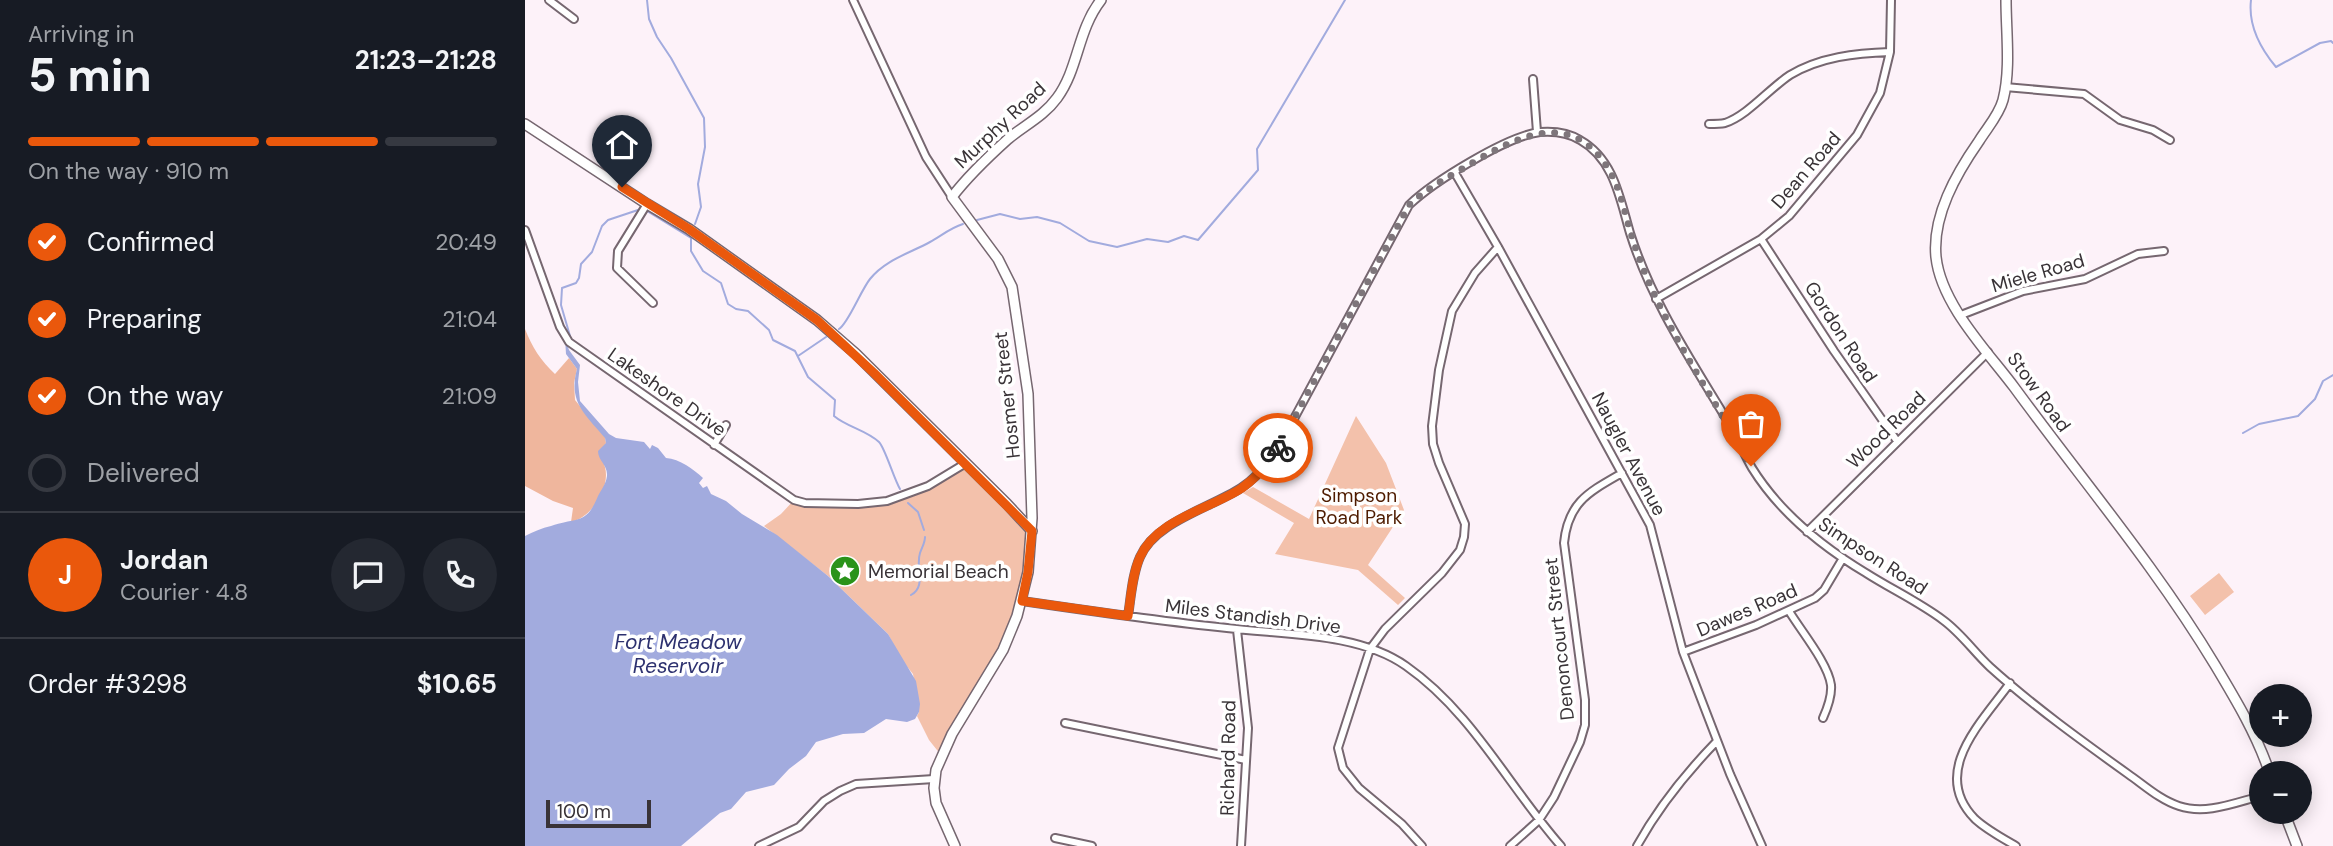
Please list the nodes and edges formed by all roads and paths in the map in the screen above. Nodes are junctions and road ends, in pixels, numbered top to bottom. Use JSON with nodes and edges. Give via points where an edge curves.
{"nodes":[{"id":1,"x":549,"y":0,"type":"edge"},
{"id":2,"x":853,"y":0,"type":"edge"},
{"id":3,"x":1101,"y":0,"type":"edge"},
{"id":4,"x":1891,"y":0,"type":"edge"},
{"id":5,"x":2006,"y":0,"type":"edge"},
{"id":6,"x":574,"y":19,"type":"dead end"},
{"id":7,"x":1889,"y":52,"type":"junction"},
{"id":8,"x":1532,"y":79,"type":"dead end"},
{"id":9,"x":2005,"y":87,"type":"junction"},
{"id":10,"x":525,"y":124,"type":"edge"},
{"id":11,"x":1709,"y":124,"type":"dead end"},
{"id":12,"x":1537,"y":132,"type":"junction"},
{"id":13,"x":2170,"y":140,"type":"dead end"},
{"id":14,"x":1455,"y":173,"type":"junction"},
{"id":15,"x":951,"y":197,"type":"junction"},
{"id":16,"x":647,"y":204,"type":"junction"},
{"id":17,"x":525,"y":230,"type":"edge"},
{"id":18,"x":1761,"y":239,"type":"junction"},
{"id":19,"x":1498,"y":247,"type":"junction"},
{"id":20,"x":2164,"y":251,"type":"dead end"},
{"id":21,"x":1656,"y":299,"type":"junction"},
{"id":22,"x":653,"y":303,"type":"dead end"},
{"id":23,"x":1961,"y":315,"type":"junction"},
{"id":24,"x":1988,"y":352,"type":"junction"},
{"id":25,"x":726,"y":425,"type":"dead end"},
{"id":26,"x":1897,"y":441,"type":"junction"},
{"id":27,"x":713,"y":445,"type":"junction"},
{"id":28,"x":966,"y":463,"type":"junction"},
{"id":29,"x":1622,"y":473,"type":"junction"},
{"id":30,"x":1032,"y":531,"type":"junction"},
{"id":31,"x":1807,"y":532,"type":"junction"},
{"id":32,"x":1843,"y":558,"type":"junction"},
{"id":33,"x":1022,"y":601,"type":"junction"},
{"id":34,"x":1789,"y":611,"type":"junction"},
{"id":35,"x":1128,"y":616,"type":"junction"},
{"id":36,"x":1237,"y":630,"type":"junction"},
{"id":37,"x":1370,"y":649,"type":"junction"},
{"id":38,"x":1683,"y":652,"type":"junction"},
{"id":39,"x":2010,"y":683,"type":"junction"},
{"id":40,"x":1823,"y":718,"type":"dead end"},
{"id":41,"x":1065,"y":723,"type":"dead end"},
{"id":42,"x":1717,"y":741,"type":"junction"},
{"id":43,"x":1246,"y":760,"type":"junction"},
{"id":44,"x":2264,"y":761,"type":"edge"},
{"id":45,"x":934,"y":779,"type":"junction"},
{"id":46,"x":2249,"y":799,"type":"edge"},
{"id":47,"x":1539,"y":820,"type":"junction"},
{"id":48,"x":2289,"y":824,"type":"edge"},
{"id":49,"x":1055,"y":838,"type":"dead end"},
{"id":50,"x":759,"y":846,"type":"edge"},
{"id":51,"x":954,"y":846,"type":"edge"},
{"id":52,"x":1092,"y":846,"type":"edge"},
{"id":53,"x":1241,"y":846,"type":"edge"},
{"id":54,"x":1422,"y":846,"type":"edge"},
{"id":55,"x":1510,"y":846,"type":"edge"},
{"id":56,"x":1561,"y":846,"type":"edge"},
{"id":57,"x":1637,"y":846,"type":"edge"},
{"id":58,"x":1762,"y":846,"type":"edge"},
{"id":59,"x":2016,"y":846,"type":"edge"},
{"id":60,"x":2297,"y":846,"type":"edge"}],
"edges":[{"from":1,"to":6,"type":"street"},
{"from":2,"to":15,"type":"street","name":"Hosmer Street","via":[[929,164]]},
{"from":3,"to":15,"type":"street","name":"Murphy Road","via":[[1085,25],[1069,78],[1057,98],[963,181]]},
{"from":4,"to":7,"type":"street","name":"Dean Road"},
{"from":5,"to":9,"type":"street","name":"Stow Road"},
{"from":7,"to":11,"type":"street","via":[[1833,58],[1805,68],[1725,123]]},
{"from":7,"to":18,"type":"street","name":"Dean Road","via":[[1880,93],[1857,135],[1789,216]]},
{"from":8,"to":12,"type":"street"},
{"from":9,"to":13,"type":"street","via":[[2084,94],[2120,120]]},
{"from":9,"to":23,"type":"street","name":"Stow Road","via":[[2003,101],[1947,196],[1937,226],[1939,272]]},
{"from":10,"to":16,"type":"street"},
{"from":12,"to":14,"type":"street","name":"Simpson Road","via":[[1501,146]]},
{"from":12,"to":21,"type":"street","name":"Simpson Road","via":[[1577,138],[1601,157],[1616,184]]},
{"from":14,"to":19,"type":"street","name":"Naugler Avenue"},
{"from":14,"to":35,"type":"street","name":"Simpson Road","via":[[1420,194],[1401,218],[1266,467],[1242,487],[1173,524],[1149,544],[1140,557]]},
{"from":15,"to":30,"type":"street","name":"Hosmer Street","via":[[998,259],[1012,287],[1028,394]]},
{"from":16,"to":22,"type":"street","via":[[618,251],[617,268]]},
{"from":16,"to":28,"type":"street","via":[[817,320]]},
{"from":17,"to":27,"type":"street","name":"Lakeshore Drive","via":[[569,342]]},
{"from":18,"to":21,"type":"street","name":"Dean Road"},
{"from":18,"to":26,"type":"street","name":"Gordon Road"},
{"from":19,"to":29,"type":"street","name":"Naugler Avenue"},
{"from":19,"to":37,"type":"street","via":[[1475,273],[1452,311],[1431,426],[1439,463],[1465,524],[1460,550]]},
{"from":20,"to":23,"type":"street","name":"Miele Road","via":[[2138,254],[2084,278],[2023,291]]},
{"from":21,"to":31,"type":"street","name":"Simpson Road","via":[[1751,466]]},
{"from":23,"to":24,"type":"street","name":"Stow Road"},
{"from":24,"to":26,"type":"street","name":"Wood Road"},
{"from":24,"to":44,"type":"street","name":"Stow Road","via":[[2176,603],[2242,710]]},
{"from":25,"to":27,"type":"street"},
{"from":26,"to":31,"type":"street","name":"Wood Road"},
{"from":27,"to":28,"type":"street","name":"Lakeshore Drive","via":[[805,503],[887,501],[919,491]]},
{"from":28,"to":30,"type":"street"},
{"from":29,"to":38,"type":"street","name":"Naugler Avenue","via":[[1654,537]]},
{"from":29,"to":47,"type":"street","name":"Denoncourt Street","via":[[1578,503],[1566,522],[1564,543],[1585,725]]},
{"from":30,"to":33,"type":"street","name":"Hosmer Street"},
{"from":31,"to":32,"type":"street","name":"Simpson Road"},
{"from":32,"to":34,"type":"street","name":"Dawes Road","via":[[1824,590]]},
{"from":32,"to":39,"type":"street","name":"Simpson Road","via":[[1945,622]]},
{"from":33,"to":35,"type":"street","name":"Miles Standish Drive"},
{"from":33,"to":45,"type":"street","name":"Hosmer Street","via":[[1003,650],[941,755]]},
{"from":34,"to":38,"type":"street","name":"Dawes Road"},
{"from":34,"to":40,"type":"street","via":[[1831,686]]},
{"from":35,"to":36,"type":"street","name":"Miles Standish Drive"},
{"from":36,"to":37,"type":"street","name":"Miles Standish Drive","via":[[1320,638]]},
{"from":36,"to":43,"type":"street","name":"Richard Road","via":[[1247,703]]},
{"from":37,"to":47,"type":"street","name":"Miles Standish Drive","via":[[1408,667],[1455,709]]},
{"from":37,"to":54,"type":"street","via":[[1338,748],[1343,768]]},
{"from":38,"to":42,"type":"street","name":"Naugler Avenue"},
{"from":39,"to":46,"type":"street","name":"Simpson Road","via":[[2164,800],[2209,810]]},
{"from":39,"to":59,"type":"street","via":[[1965,745],[1957,783],[1975,819]]},
{"from":41,"to":43,"type":"street"},
{"from":42,"to":57,"type":"street","via":[[1655,814]]},
{"from":42,"to":58,"type":"street","name":"Naugler Avenue"},
{"from":43,"to":53,"type":"street","name":"Richard Road"},
{"from":45,"to":50,"type":"street","via":[[856,784],[824,801],[799,827]]},
{"from":45,"to":51,"type":"street","name":"Hosmer Street","via":[[938,812]]},
{"from":47,"to":55,"type":"street","name":"Denoncourt Street"},
{"from":47,"to":56,"type":"street","name":"Miles Standish Drive"},
{"from":48,"to":60,"type":"street"},
{"from":49,"to":52,"type":"street"}]}
